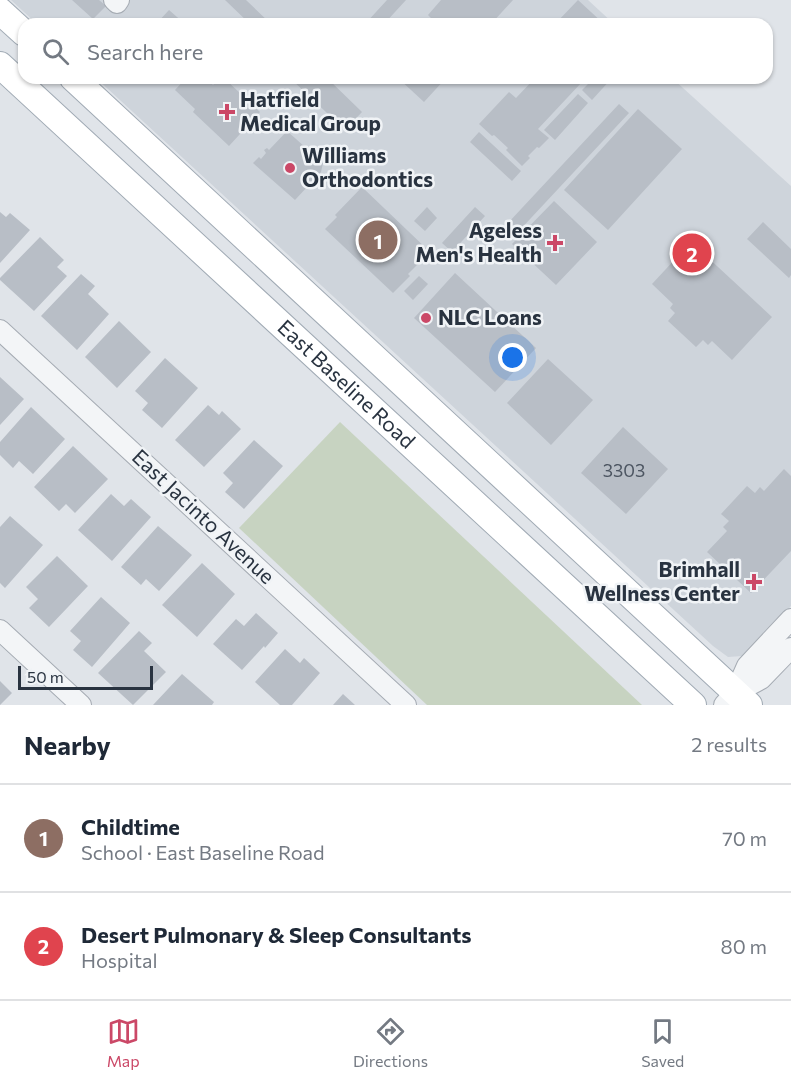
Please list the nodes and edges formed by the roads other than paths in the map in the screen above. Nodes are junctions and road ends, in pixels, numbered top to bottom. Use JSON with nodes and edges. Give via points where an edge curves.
{"nodes":[{"id":1,"x":114,"y":0,"type":"edge"},
{"id":2,"x":119,"y":0,"type":"edge"},
{"id":3,"x":0,"y":11,"type":"edge"},
{"id":4,"x":18,"y":28,"type":"edge"},
{"id":5,"x":0,"y":65,"type":"edge"},
{"id":6,"x":18,"y":82,"type":"edge"},
{"id":7,"x":21,"y":84,"type":"edge"},
{"id":8,"x":78,"y":84,"type":"edge"},
{"id":9,"x":0,"y":330,"type":"edge"},
{"id":10,"x":791,"y":619,"type":"edge"},
{"id":11,"x":0,"y":630,"type":"edge"},
{"id":12,"x":791,"y":648,"type":"edge"},
{"id":13,"x":736,"y":701,"type":"edge"},
{"id":14,"x":81,"y":705,"type":"edge"},
{"id":15,"x":406,"y":705,"type":"edge"},
{"id":16,"x":693,"y":705,"type":"edge"}],
"edges":[{"from":1,"to":2,"type":"street"},
{"from":3,"to":4,"type":"main road"},
{"from":5,"to":6,"type":"main road","name":"East Baseline Road"},
{"from":7,"to":16,"type":"main road","name":"East Baseline Road"},
{"from":8,"to":13,"type":"main road","name":"East Baseline Road"},
{"from":9,"to":15,"type":"street","name":"East Jacinto Avenue"},
{"from":10,"to":13,"type":"street","via":[[747,666]]},
{"from":11,"to":14,"type":"street"},
{"from":12,"to":13,"type":"street"}]}
